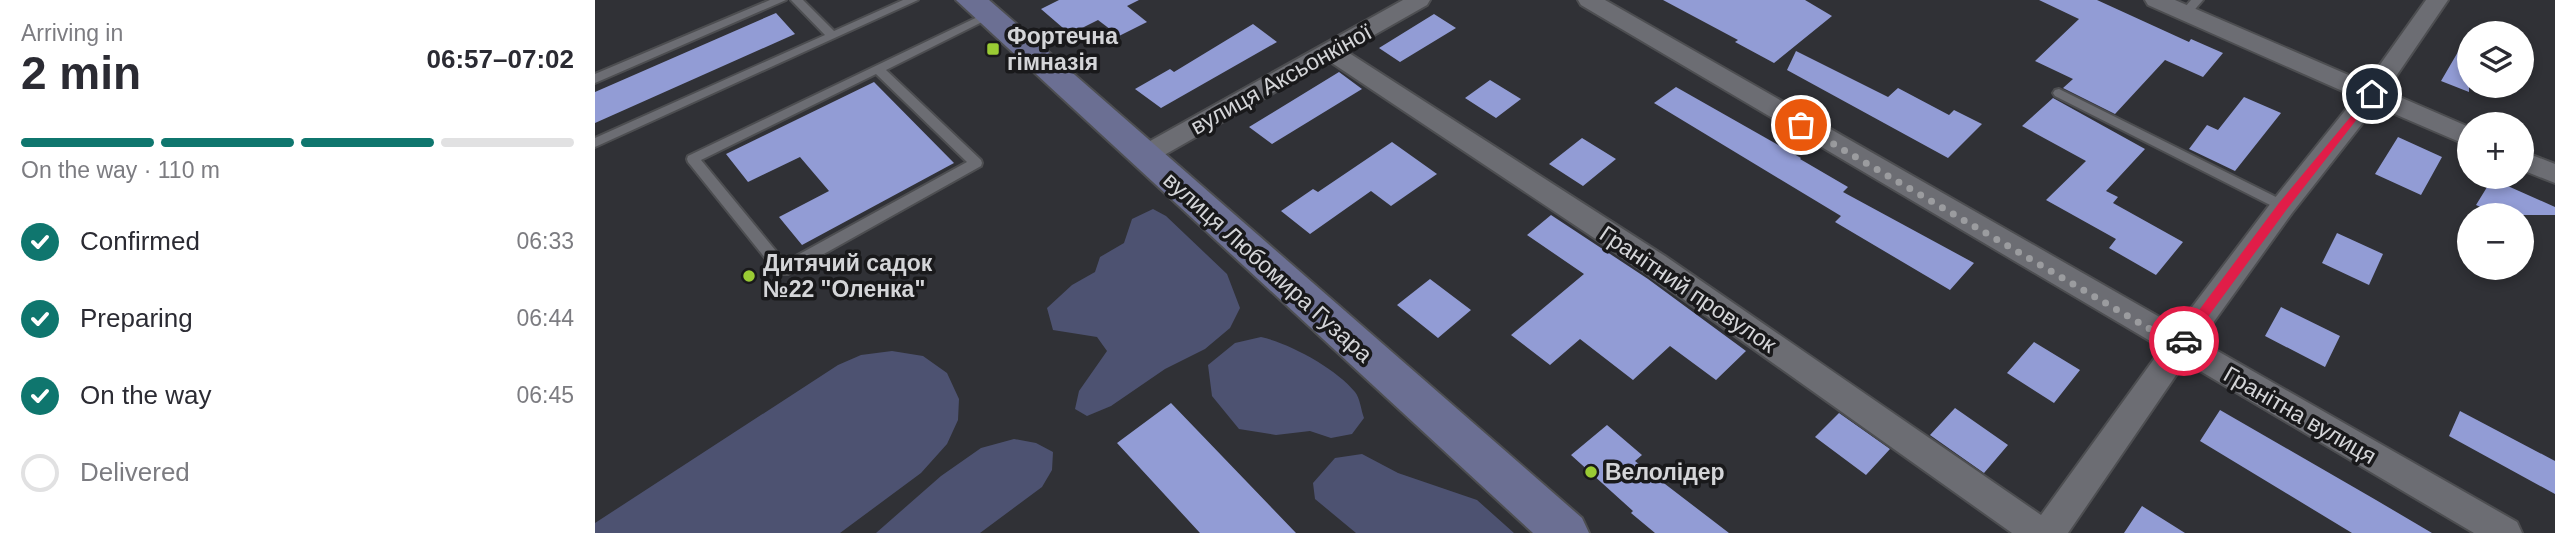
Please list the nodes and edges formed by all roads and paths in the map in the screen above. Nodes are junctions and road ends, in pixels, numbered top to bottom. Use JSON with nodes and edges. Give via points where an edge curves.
{"nodes":[{"id":1,"x":780,"y":0,"type":"edge"},
{"id":2,"x":797,"y":0,"type":"edge"},
{"id":3,"x":912,"y":0,"type":"edge"},
{"id":4,"x":1419,"y":0,"type":"edge"},
{"id":5,"x":1588,"y":0,"type":"edge"},
{"id":6,"x":2156,"y":0,"type":"edge"},
{"id":7,"x":2437,"y":0,"type":"edge"},
{"id":8,"x":2192,"y":6,"type":"edge"},
{"id":9,"x":979,"y":7,"type":"edge"},
{"id":10,"x":833,"y":36,"type":"junction"},
{"id":11,"x":1331,"y":52,"type":"junction"},
{"id":12,"x":878,"y":69,"type":"junction"},
{"id":13,"x":595,"y":79,"type":"edge"},
{"id":14,"x":2059,"y":93,"type":"dead end"},
{"id":15,"x":2372,"y":94,"type":"junction"},
{"id":16,"x":2457,"y":132,"type":"edge"},
{"id":17,"x":595,"y":143,"type":"edge"},
{"id":18,"x":1143,"y":156,"type":"junction"},
{"id":19,"x":2534,"y":165,"type":"edge"},
{"id":20,"x":2555,"y":174,"type":"edge"},
{"id":21,"x":2283,"y":206,"type":"junction"},
{"id":22,"x":2179,"y":346,"type":"junction"},
{"id":23,"x":1566,"y":533,"type":"edge"},
{"id":24,"x":2039,"y":533,"type":"edge"},
{"id":25,"x":2048,"y":533,"type":"edge"},
{"id":26,"x":2505,"y":533,"type":"edge"}],
"edges":[{"from":1,"to":13,"type":"lane"},
{"from":2,"to":10,"type":"lane"},
{"from":3,"to":10,"type":"lane"},
{"from":4,"to":11,"type":"street","name":"вулиця Аксьонкіної"},
{"from":5,"to":22,"type":"street","name":"Гранітна вулиця"},
{"from":6,"to":8,"type":"street"},
{"from":7,"to":15,"type":"street"},
{"from":8,"to":15,"type":"street"},
{"from":9,"to":12,"type":"lane"},
{"from":9,"to":18,"type":"street","name":"вулиця Любомира Гузара"},
{"from":10,"to":17,"type":"lane"},
{"from":11,"to":18,"type":"street","name":"вулиця Аксьонкіної"},
{"from":11,"to":24,"type":"street","name":"Гранітний провулок","via":[[1655,264]]},
{"from":12,"to":12,"type":"lane","via":[[976,163],[783,270],[693,159]]},
{"from":14,"to":21,"type":"lane"},
{"from":15,"to":16,"type":"street"},
{"from":15,"to":21,"type":"street"},
{"from":18,"to":23,"type":"street","name":"вулиця Любомира Гузара"},
{"from":19,"to":20,"type":"street"},
{"from":21,"to":22,"type":"street"},
{"from":22,"to":25,"type":"street"},
{"from":22,"to":26,"type":"street","name":"Гранітна вулиця"}]}
